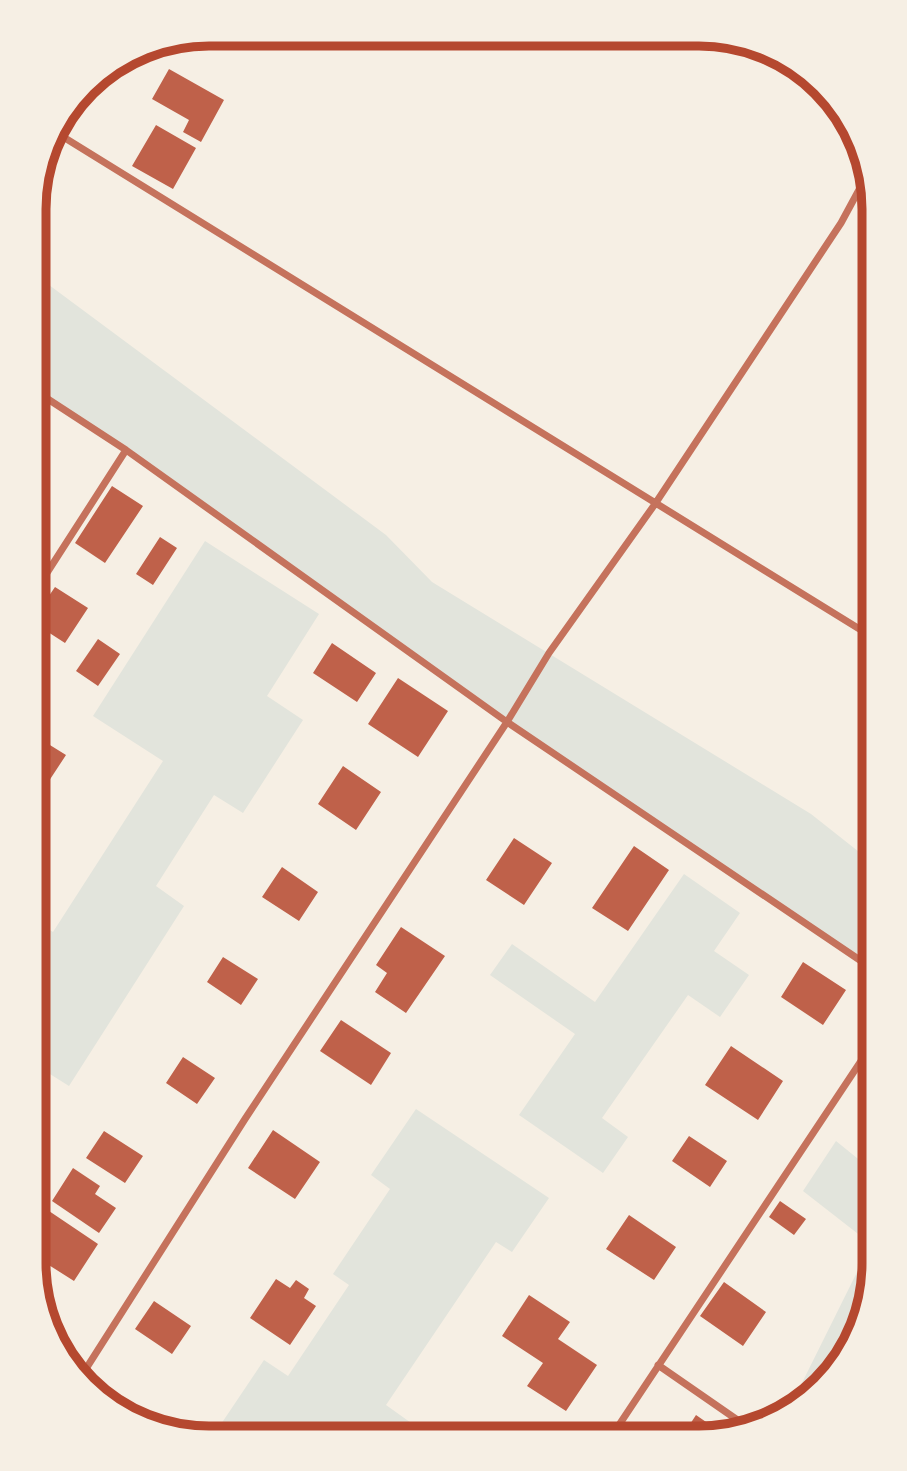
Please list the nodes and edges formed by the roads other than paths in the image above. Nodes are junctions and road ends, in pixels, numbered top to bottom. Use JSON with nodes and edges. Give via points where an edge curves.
{"nodes":[{"id":1,"x":62,"y":136,"type":"edge"},
{"id":2,"x":860,"y":188,"type":"edge"},
{"id":3,"x":46,"y":398,"type":"edge"},
{"id":4,"x":126,"y":450,"type":"junction"},
{"id":5,"x":655,"y":505,"type":"junction"},
{"id":6,"x":46,"y":574,"type":"edge"},
{"id":7,"x":862,"y":630,"type":"edge"},
{"id":8,"x":507,"y":722,"type":"junction"},
{"id":9,"x":861,"y":961,"type":"edge"},
{"id":10,"x":861,"y":1061,"type":"edge"},
{"id":11,"x":658,"y":1365,"type":"junction"},
{"id":12,"x":86,"y":1369,"type":"edge"},
{"id":13,"x":738,"y":1420,"type":"edge"},
{"id":14,"x":618,"y":1426,"type":"edge"}],
"edges":[{"from":1,"to":5,"type":"street"},
{"from":2,"to":5,"type":"street"},
{"from":3,"to":4,"type":"street"},
{"from":4,"to":6,"type":"street"},
{"from":4,"to":8,"type":"street"},
{"from":5,"to":7,"type":"street"},
{"from":5,"to":8,"type":"street","via":[[549,653]]},
{"from":8,"to":9,"type":"street"},
{"from":8,"to":12,"type":"street"},
{"from":10,"to":11,"type":"street"},
{"from":11,"to":13,"type":"street"},
{"from":11,"to":14,"type":"street"}]}
